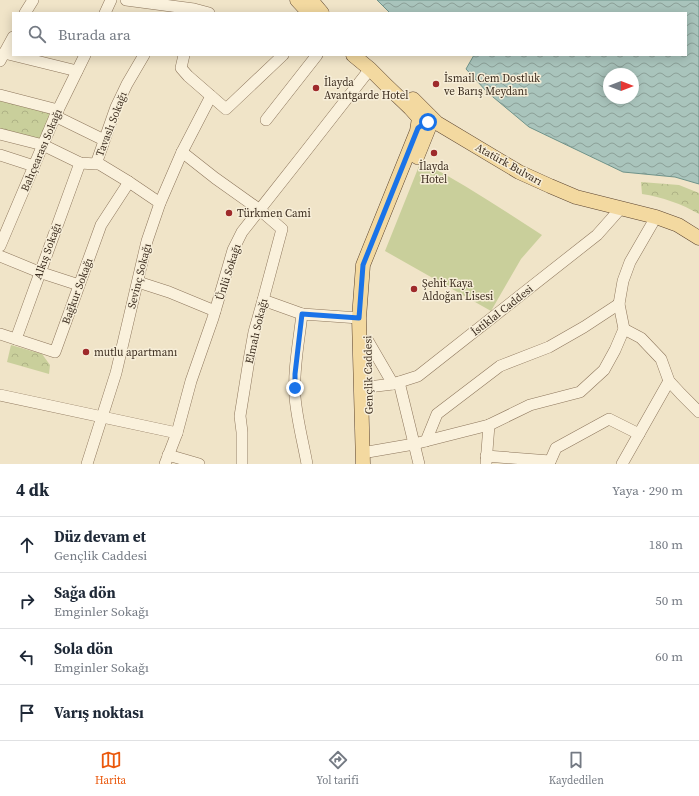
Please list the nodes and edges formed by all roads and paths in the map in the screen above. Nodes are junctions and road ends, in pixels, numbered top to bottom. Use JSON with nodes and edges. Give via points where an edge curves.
{"nodes":[{"id":1,"x":32,"y":0,"type":"edge"},
{"id":2,"x":111,"y":0,"type":"edge"},
{"id":3,"x":126,"y":0,"type":"edge"},
{"id":4,"x":302,"y":3,"type":"edge"},
{"id":5,"x":169,"y":10,"type":"edge"},
{"id":6,"x":193,"y":11,"type":"edge"},
{"id":7,"x":26,"y":12,"type":"edge"},
{"id":8,"x":105,"y":12,"type":"edge"},
{"id":9,"x":308,"y":12,"type":"edge"},
{"id":10,"x":320,"y":12,"type":"edge"},
{"id":11,"x":12,"y":39,"type":"edge"},
{"id":12,"x":85,"y":56,"type":"edge"},
{"id":13,"x":143,"y":56,"type":"edge"},
{"id":14,"x":184,"y":56,"type":"edge"},
{"id":15,"x":282,"y":56,"type":"edge"},
{"id":16,"x":316,"y":56,"type":"edge"},
{"id":17,"x":354,"y":56,"type":"edge"},
{"id":18,"x":367,"y":56,"type":"edge"},
{"id":19,"x":2,"y":57,"type":"edge"},
{"id":20,"x":370,"y":69,"type":"junction"},
{"id":21,"x":77,"y":72,"type":"junction"},
{"id":22,"x":0,"y":95,"type":"edge"},
{"id":23,"x":211,"y":96,"type":"junction"},
{"id":24,"x":56,"y":113,"type":"junction"},
{"id":25,"x":266,"y":120,"type":"dead end"},
{"id":26,"x":426,"y":122,"type":"junction"},
{"id":27,"x":0,"y":134,"type":"edge"},
{"id":28,"x":104,"y":140,"type":"junction"},
{"id":29,"x":43,"y":145,"type":"junction"},
{"id":30,"x":182,"y":152,"type":"junction"},
{"id":31,"x":0,"y":155,"type":"edge"},
{"id":32,"x":96,"y":162,"type":"junction"},
{"id":33,"x":80,"y":163,"type":"junction"},
{"id":34,"x":34,"y":166,"type":"junction"},
{"id":35,"x":129,"y":182,"type":"junction"},
{"id":36,"x":160,"y":203,"type":"junction"},
{"id":37,"x":621,"y":208,"type":"junction"},
{"id":38,"x":260,"y":210,"type":"junction"},
{"id":39,"x":656,"y":217,"type":"junction"},
{"id":40,"x":699,"y":238,"type":"edge"},
{"id":41,"x":0,"y":246,"type":"edge"},
{"id":42,"x":0,"y":256,"type":"edge"},
{"id":43,"x":39,"y":272,"type":"junction"},
{"id":44,"x":138,"y":282,"type":"junction"},
{"id":45,"x":79,"y":285,"type":"junction"},
{"id":46,"x":264,"y":300,"type":"junction"},
{"id":47,"x":619,"y":304,"type":"junction"},
{"id":48,"x":215,"y":311,"type":"junction"},
{"id":49,"x":302,"y":314,"type":"junction"},
{"id":50,"x":359,"y":318,"type":"junction"},
{"id":51,"x":624,"y":328,"type":"junction"},
{"id":52,"x":0,"y":334,"type":"edge"},
{"id":53,"x":16,"y":339,"type":"junction"},
{"id":54,"x":368,"y":341,"type":"junction"},
{"id":55,"x":669,"y":380,"type":"junction"},
{"id":56,"x":396,"y":383,"type":"junction"},
{"id":57,"x":364,"y":388,"type":"junction"},
{"id":58,"x":0,"y":395,"type":"edge"},
{"id":59,"x":699,"y":412,"type":"edge"},
{"id":60,"x":102,"y":417,"type":"junction"},
{"id":61,"x":489,"y":425,"type":"junction"},
{"id":62,"x":177,"y":433,"type":"junction"},
{"id":63,"x":639,"y":434,"type":"junction"},
{"id":64,"x":426,"y":441,"type":"junction"},
{"id":65,"x":414,"y":444,"type":"junction"},
{"id":66,"x":366,"y":458,"type":"edge"},
{"id":67,"x":167,"y":460,"type":"edge"},
{"id":68,"x":486,"y":460,"type":"edge"},
{"id":69,"x":550,"y":462,"type":"edge"},
{"id":70,"x":87,"y":464,"type":"edge"},
{"id":71,"x":199,"y":464,"type":"edge"},
{"id":72,"x":242,"y":464,"type":"edge"},
{"id":73,"x":307,"y":464,"type":"edge"},
{"id":74,"x":419,"y":464,"type":"edge"},
{"id":75,"x":622,"y":464,"type":"edge"}],
"edges":[{"from":1,"to":7,"type":"street"},
{"from":2,"to":8,"type":"street"},
{"from":3,"to":5,"type":"street"},
{"from":4,"to":9,"type":"main road"},
{"from":4,"to":10,"type":"main road"},
{"from":5,"to":6,"type":"street"},
{"from":11,"to":19,"type":"street"},
{"from":12,"to":21,"type":"street","name":"Bahçearası Sokağı"},
{"from":13,"to":28,"type":"street","name":"Tavaslı Sokağı","via":[[116,107]]},
{"from":14,"to":23,"type":"street","via":[[181,68]]},
{"from":15,"to":23,"type":"street","via":[[226,109]]},
{"from":16,"to":25,"type":"street"},
{"from":17,"to":20,"type":"main road","name":"Atatürk Bulvarı"},
{"from":18,"to":26,"type":"main road","name":"Atatürk Bulvarı","via":[[389,75]]},
{"from":19,"to":21,"type":"street"},
{"from":20,"to":26,"type":"main road","name":"Atatürk Bulvarı"},
{"from":20,"to":38,"type":"street","name":"Ünlü Sokağı"},
{"from":21,"to":24,"type":"street","name":"Bahçearası Sokağı"},
{"from":22,"to":24,"type":"street"},
{"from":23,"to":30,"type":"street","name":"Sevinç Sokağı"},
{"from":24,"to":28,"type":"street"},
{"from":24,"to":29,"type":"street","name":"Bahçearası Sokağı"},
{"from":26,"to":37,"type":"main road","name":"Atatürk Bulvarı","via":[[531,178],[576,197]]},
{"from":26,"to":50,"type":"main road","name":"Gençlik Caddesi","via":[[363,265]]},
{"from":26,"to":54,"type":"main road","name":"Gençlik Caddesi","via":[[372,267],[367,319]]},
{"from":27,"to":29,"type":"street","name":"Tavaslı Sokağı"},
{"from":28,"to":32,"type":"street","name":"Tavaslı Sokağı"},
{"from":29,"to":33,"type":"street","name":"Tavaslı Sokağı"},
{"from":29,"to":34,"type":"street","name":"Bahçearası Sokağı"},
{"from":30,"to":36,"type":"street","name":"Sevinç Sokağı"},
{"from":30,"to":38,"type":"street"},
{"from":31,"to":34,"type":"street"},
{"from":32,"to":33,"type":"street","name":"Tavaslı Sokağı"},
{"from":32,"to":35,"type":"street"},
{"from":33,"to":43,"type":"street","name":"Alkış Sokağı"},
{"from":34,"to":41,"type":"street","name":"Bahçearası Sokağı"},
{"from":35,"to":36,"type":"street"},
{"from":35,"to":45,"type":"street","name":"Bağkur Sokağı","via":[[100,225]]},
{"from":36,"to":44,"type":"street","name":"Sevinç Sokağı","via":[[147,242]]},
{"from":37,"to":39,"type":"main road","name":"Atatürk Bulvarı"},
{"from":37,"to":56,"type":"street","name":"İstiklal Caddesi","via":[[591,240],[418,376]]},
{"from":38,"to":46,"type":"street","name":"Elmalı Sokağı","via":[[282,229]]},
{"from":38,"to":48,"type":"street","name":"Ünlü Sokağı","via":[[242,232],[233,250]]},
{"from":39,"to":40,"type":"main road","name":"Atatürk Bulvarı","via":[[678,225]]},
{"from":39,"to":47,"type":"street","via":[[630,262]]},
{"from":42,"to":43,"type":"street"},
{"from":43,"to":45,"type":"street"},
{"from":43,"to":53,"type":"street","name":"Alkış Sokağı"},
{"from":44,"to":48,"type":"street"},
{"from":44,"to":60,"type":"street","name":"Sevinç Sokağı","via":[[116,373]]},
{"from":45,"to":53,"type":"street","name":"Bağkur Sokağı","via":[[55,352]]},
{"from":46,"to":49,"type":"street"},
{"from":46,"to":72,"type":"street","name":"Elmalı Sokağı","via":[[254,332],[240,416]]},
{"from":47,"to":51,"type":"street"},
{"from":47,"to":64,"type":"street","via":[[548,347],[500,366],[437,414]]},
{"from":48,"to":62,"type":"street","name":"Ünlü Sokağı","via":[[191,381]]},
{"from":49,"to":50,"type":"street"},
{"from":49,"to":73,"type":"street","via":[[295,396]]},
{"from":50,"to":57,"type":"main road","name":"Gençlik Caddesi"},
{"from":51,"to":55,"type":"street","via":[[641,338],[661,358]]},
{"from":51,"to":61,"type":"street","via":[[604,370],[580,392],[530,405]]},
{"from":52,"to":53,"type":"street","name":"Bağkur Sokağı"},
{"from":54,"to":56,"type":"street"},
{"from":54,"to":57,"type":"main road","name":"Gençlik Caddesi"},
{"from":55,"to":59,"type":"street"},
{"from":55,"to":63,"type":"street"},
{"from":56,"to":57,"type":"street","name":"İstiklal Caddesi"},
{"from":56,"to":65,"type":"street"},
{"from":57,"to":66,"type":"main road","name":"Gençlik Caddesi"},
{"from":58,"to":60,"type":"street"},
{"from":60,"to":62,"type":"street"},
{"from":60,"to":70,"type":"street","name":"Sevinç Sokağı"},
{"from":61,"to":64,"type":"street"},
{"from":61,"to":68,"type":"street"},
{"from":62,"to":67,"type":"street","name":"Ünlü Sokağı"},
{"from":63,"to":69,"type":"street","via":[[609,420],[556,448]]},
{"from":63,"to":75,"type":"street"},
{"from":64,"to":65,"type":"street"},
{"from":65,"to":66,"type":"street"},
{"from":65,"to":74,"type":"street"},
{"from":67,"to":71,"type":"street"},
{"from":68,"to":69,"type":"street"}]}
